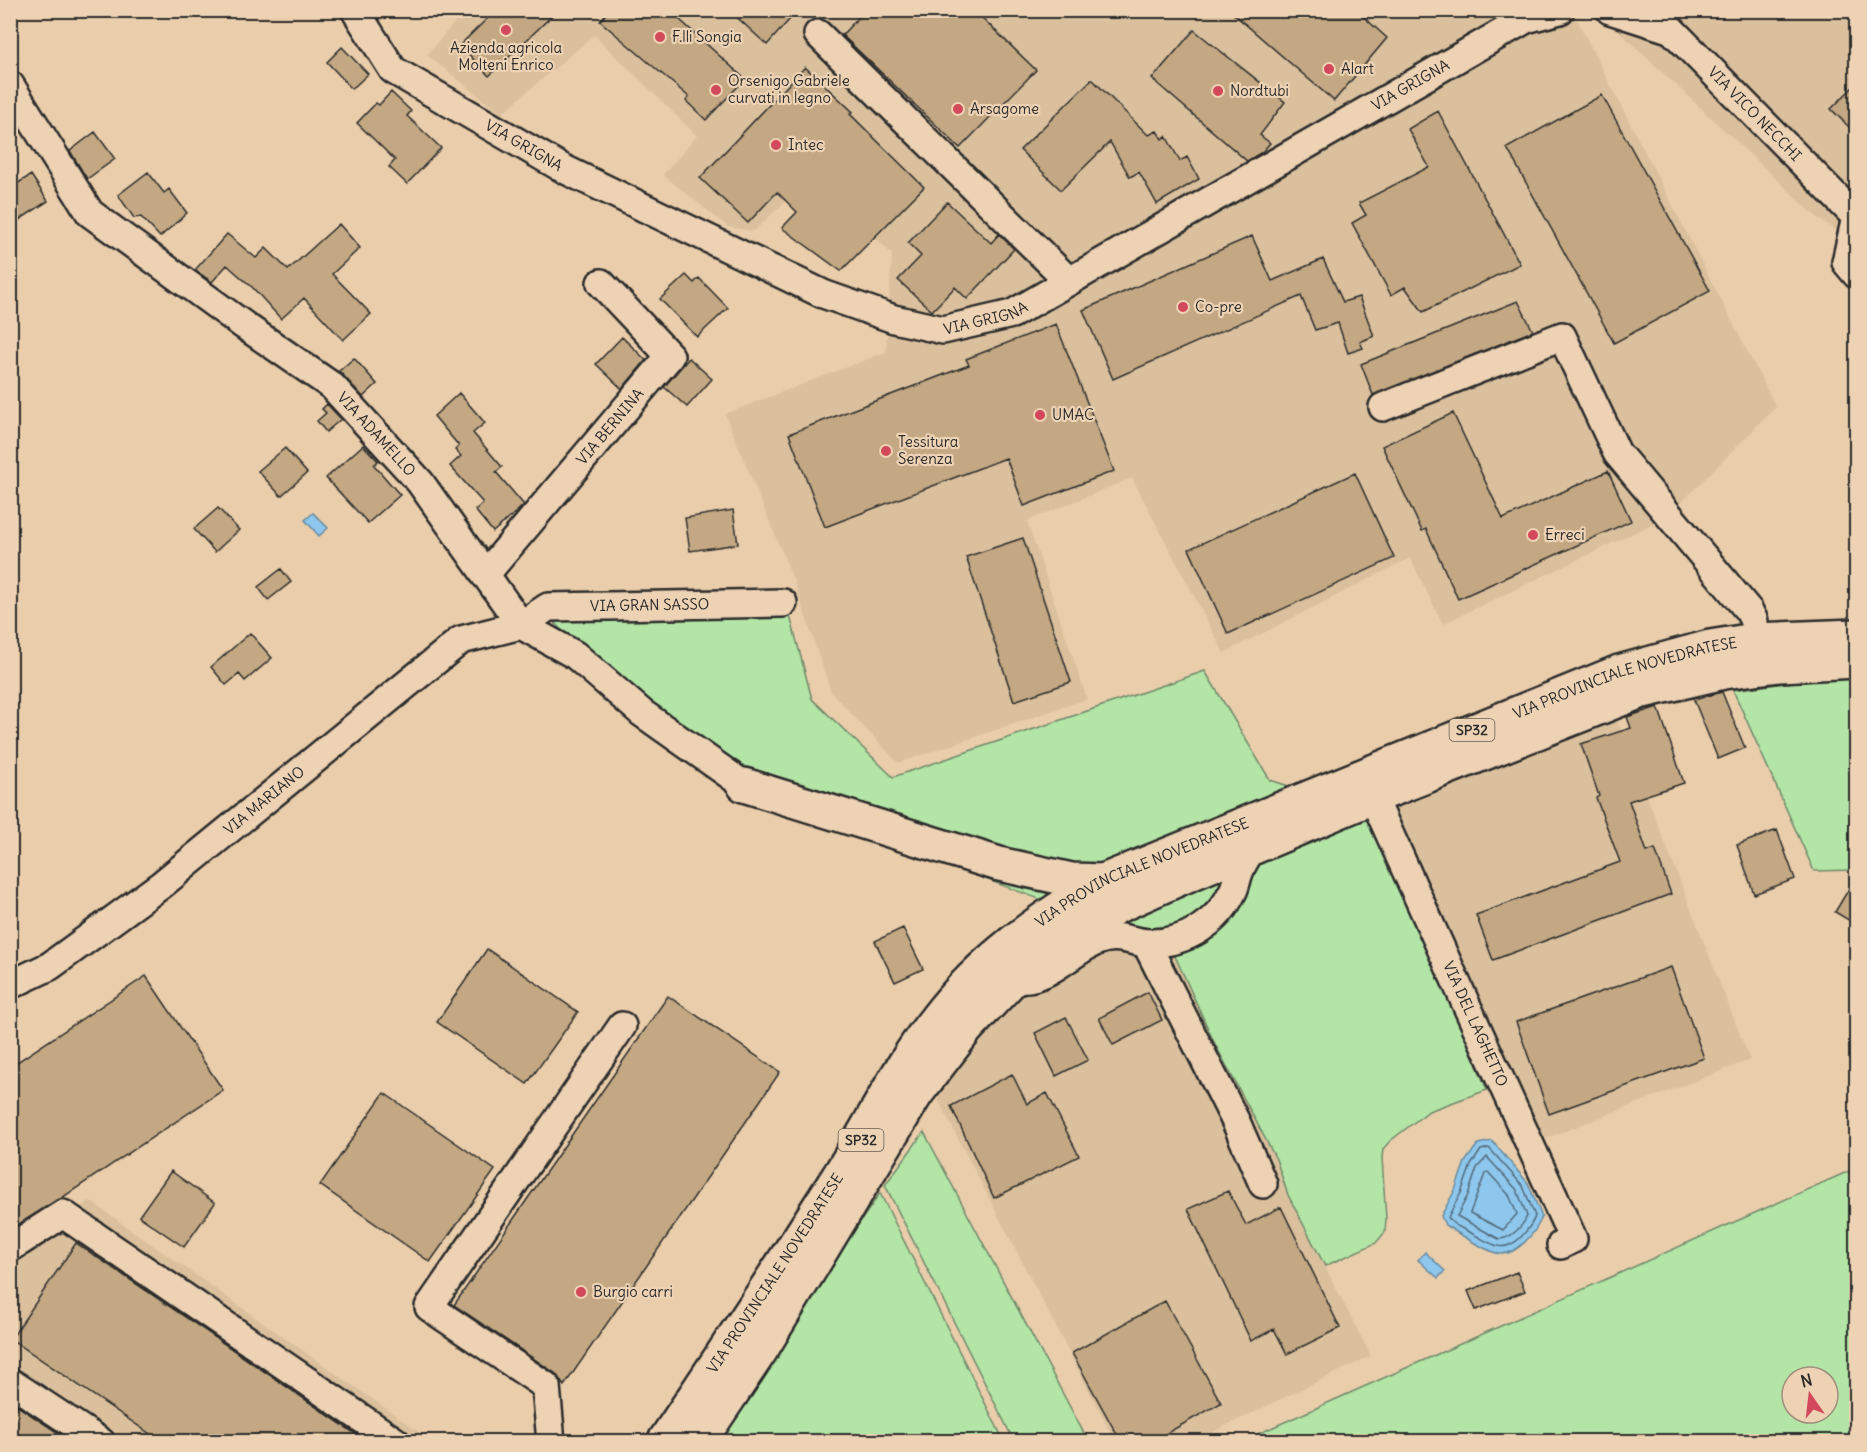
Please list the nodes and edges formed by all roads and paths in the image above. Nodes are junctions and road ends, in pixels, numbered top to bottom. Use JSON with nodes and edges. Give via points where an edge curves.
{"nodes":[{"id":1,"x":355,"y":10,"type":"edge"},
{"id":2,"x":1560,"y":10,"type":"edge"},
{"id":3,"x":1610,"y":10,"type":"edge"},
{"id":4,"x":1652,"y":10,"type":"edge"},
{"id":5,"x":1529,"y":15,"type":"edge"},
{"id":6,"x":1672,"y":30,"type":"junction"},
{"id":7,"x":818,"y":34,"type":"dead end"},
{"id":8,"x":10,"y":85,"type":"edge"},
{"id":9,"x":1856,"y":217,"type":"edge"},
{"id":10,"x":1857,"y":274,"type":"edge"},
{"id":11,"x":1069,"y":281,"type":"junction"},
{"id":12,"x":602,"y":283,"type":"dead end"},
{"id":13,"x":1383,"y":407,"type":"dead end"},
{"id":14,"x":485,"y":575,"type":"junction"},
{"id":15,"x":783,"y":603,"type":"dead end"},
{"id":16,"x":521,"y":625,"type":"junction"},
{"id":17,"x":1857,"y":636,"type":"edge"},
{"id":18,"x":1754,"y":640,"type":"junction"},
{"id":19,"x":1857,"y":660,"type":"edge"},
{"id":20,"x":744,"y":785,"type":"joint"},
{"id":21,"x":1373,"y":797,"type":"junction"},
{"id":22,"x":1251,"y":849,"type":"junction"},
{"id":23,"x":1103,"y":881,"type":"junction"},
{"id":24,"x":1148,"y":943,"type":"junction"},
{"id":25,"x":1015,"y":977,"type":"junction"},
{"id":26,"x":10,"y":986,"type":"edge"},
{"id":27,"x":622,"y":1026,"type":"dead end"},
{"id":28,"x":1263,"y":1184,"type":"dead end"},
{"id":29,"x":1561,"y":1245,"type":"dead end"},
{"id":30,"x":10,"y":1248,"type":"edge"},
{"id":31,"x":10,"y":1382,"type":"edge"},
{"id":32,"x":101,"y":1442,"type":"edge"},
{"id":33,"x":396,"y":1442,"type":"edge"},
{"id":34,"x":551,"y":1442,"type":"edge"},
{"id":35,"x":664,"y":1442,"type":"edge"},
{"id":36,"x":699,"y":1442,"type":"edge"}],
"edges":[{"from":1,"to":11,"type":"street","name":"VIA GRIGNA","via":[[393,70],[564,169],[823,294],[894,319],[943,330],[1012,314]]},
{"from":2,"to":5,"type":"street","name":"VIA GRIGNA"},
{"from":3,"to":6,"type":"street"},
{"from":4,"to":6,"type":"street","name":"VIA VICO NECCHI"},
{"from":5,"to":11,"type":"street","name":"VIA GRIGNA"},
{"from":6,"to":9,"type":"street","name":"VIA VICO NECCHI"},
{"from":7,"to":11,"type":"street"},
{"from":8,"to":14,"type":"street","name":"VIA ADAMELLO","via":[[90,213],[332,386],[420,482]]},
{"from":9,"to":10,"type":"street","via":[[1846,262]]},
{"from":12,"to":14,"type":"street","name":"VIA BERNINA","via":[[670,357]]},
{"from":13,"to":18,"type":"street","via":[[1562,336],[1617,453],[1749,611],[1754,621]]},
{"from":14,"to":16,"type":"street","name":"VIA ADAMELLO"},
{"from":15,"to":16,"type":"street","name":"VIA GRAN SASSO","via":[[548,607]]},
{"from":16,"to":20,"type":"street","name":"VIA ADAMELLO","via":[[575,655],[642,713]]},
{"from":16,"to":26,"type":"street","name":"VIA MARIANO","via":[[461,640],[161,885],[50,966]]},
{"from":17,"to":18,"type":"main road","name":"VIA PROVINCIALE NOVEDRATESE","number":"SP32"},
{"from":18,"to":23,"type":"main road","name":"VIA PROVINCIALE NOVEDRATESE","number":"SP32","via":[[1710,646],[1619,672]]},
{"from":19,"to":21,"type":"main road","name":"VIA PROVINCIALE NOVEDRATESE","number":"SP32","via":[[1780,664],[1700,676],[1639,692]]},
{"from":20,"to":23,"type":"main road","via":[[999,864],[1072,880]]},
{"from":21,"to":22,"type":"main road","name":"VIA PROVINCIALE NOVEDRATESE","number":"SP32"},
{"from":21,"to":29,"type":"street","name":"VIA DEL LAGHETTO","via":[[1573,1239]]},
{"from":22,"to":24,"type":"street","name":"VIA PROVINCIALE NOVEDRATESE","via":[[1233,892],[1206,926],[1187,936]]},
{"from":22,"to":25,"type":"main road","name":"VIA PROVINCIALE NOVEDRATESE","number":"SP32","via":[[1118,906],[1073,931]]},
{"from":23,"to":35,"type":"main road","name":"VIA PROVINCIALE NOVEDRATESE","number":"SP32","via":[[1020,935],[983,966],[936,1018],[898,1073],[766,1290]]},
{"from":24,"to":25,"type":"street","name":"VIA PROVINCIALE NOVEDRATESE","via":[[1108,937],[1050,970],[1025,979]]},
{"from":24,"to":28,"type":"street"},
{"from":25,"to":36,"type":"main road","name":"VIA PROVINCIALE NOVEDRATESE","number":"SP32","via":[[967,1028],[916,1094],[761,1350]]},
{"from":27,"to":34,"type":"street","via":[[429,1307],[546,1386]]},
{"from":30,"to":33,"type":"street","via":[[63,1214]]},
{"from":31,"to":32,"type":"street"}]}
